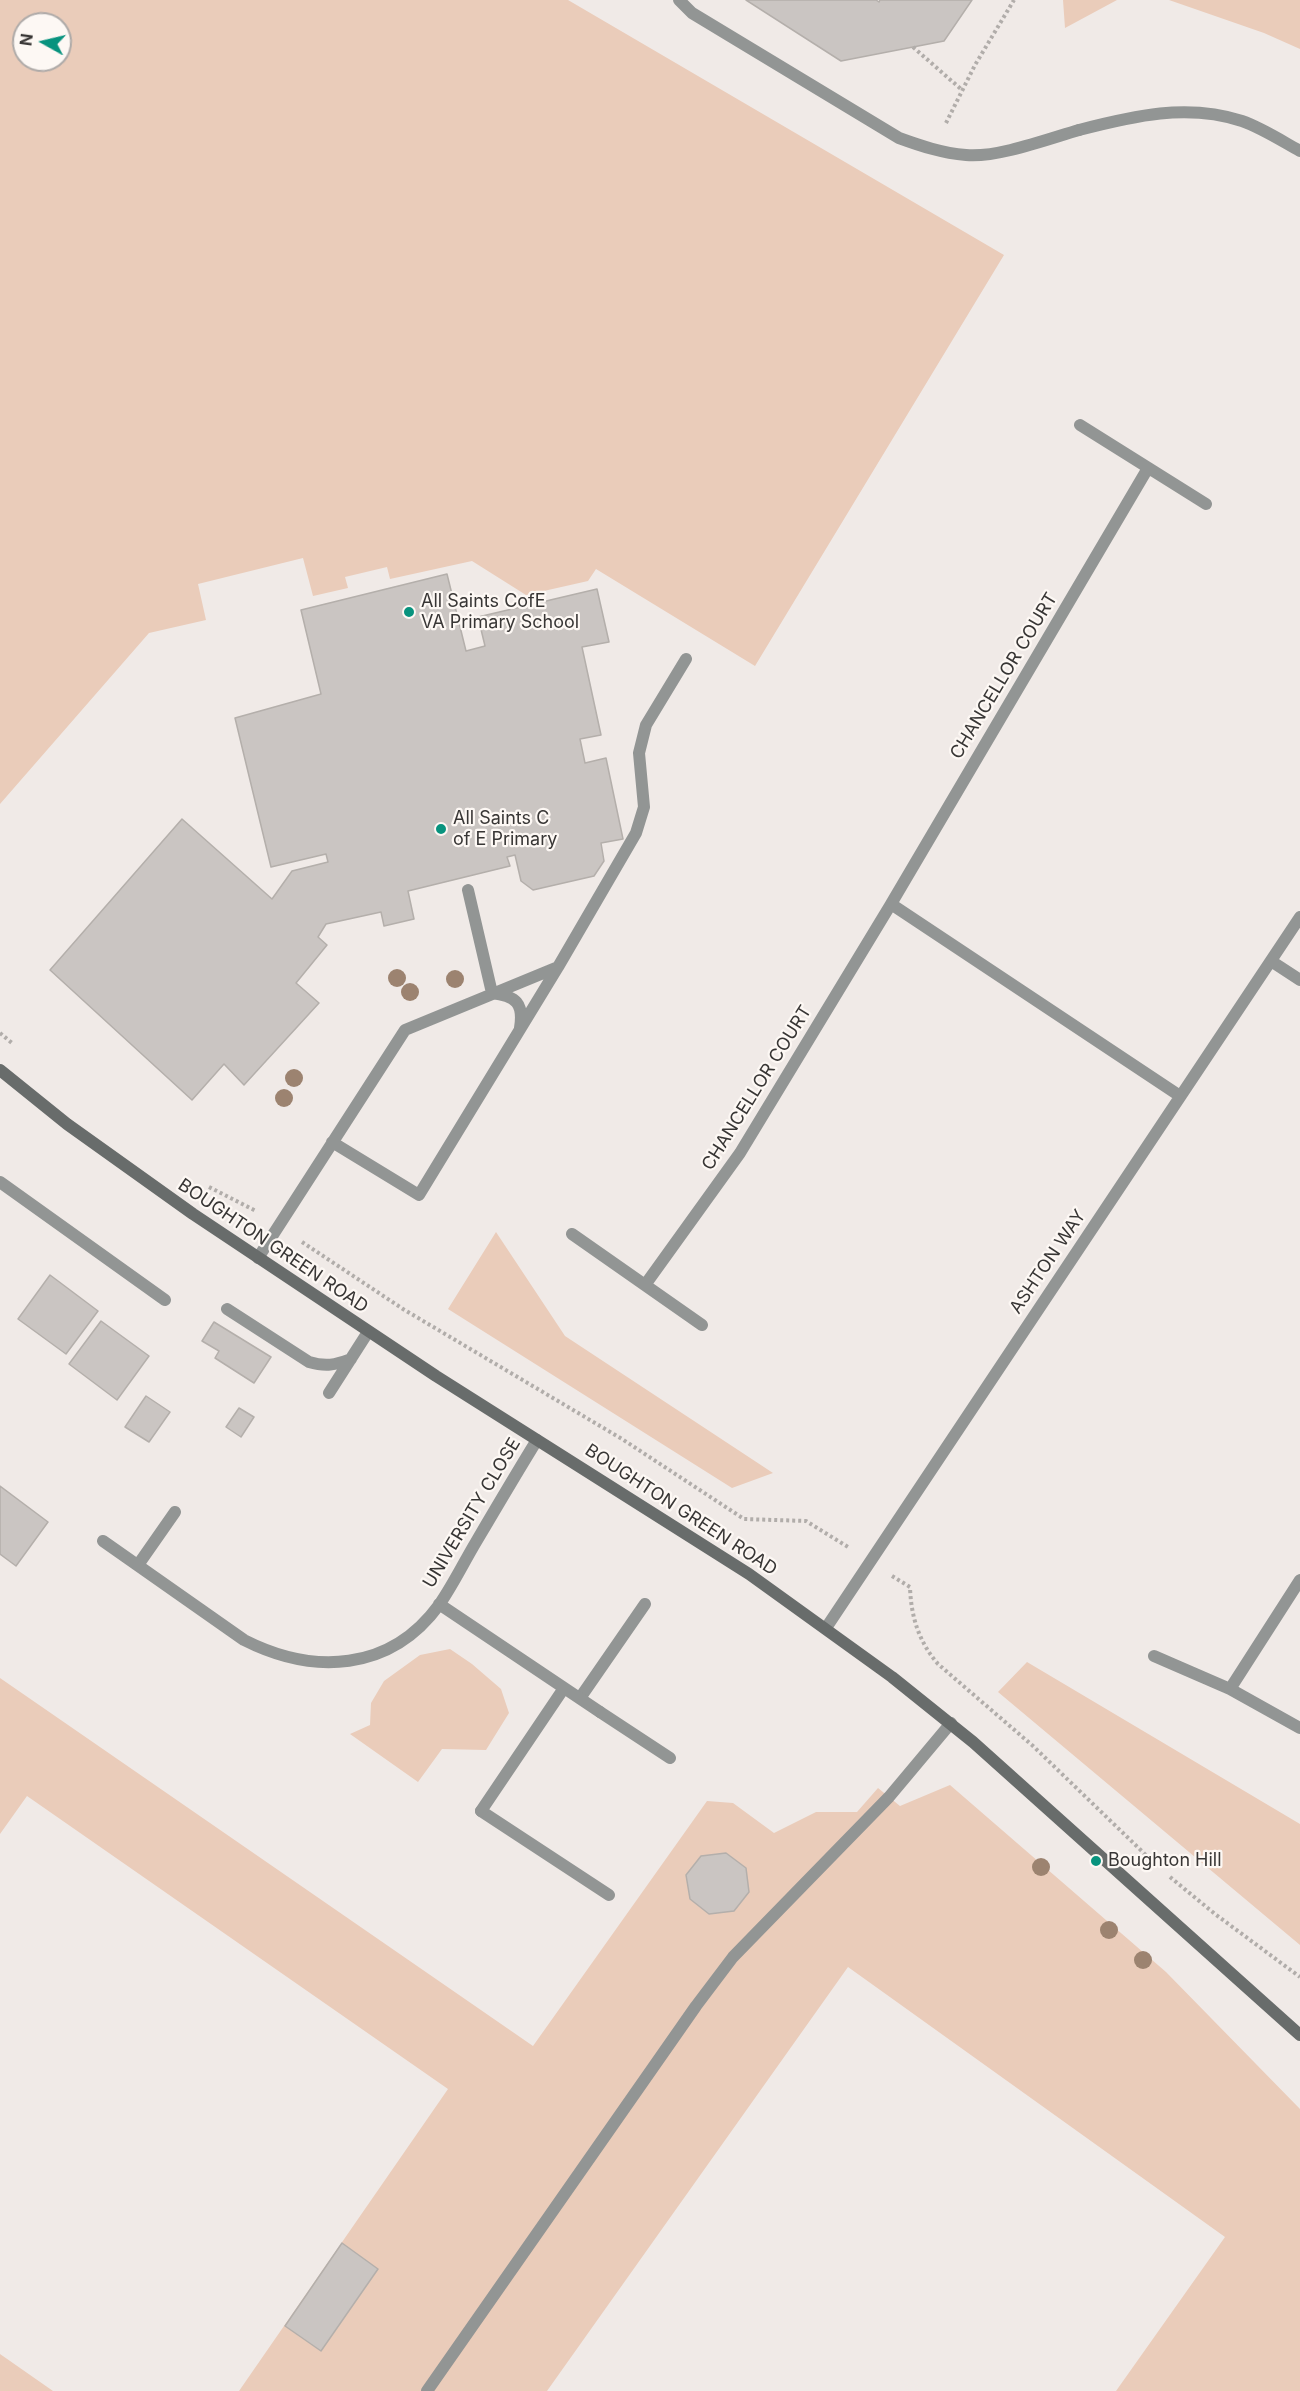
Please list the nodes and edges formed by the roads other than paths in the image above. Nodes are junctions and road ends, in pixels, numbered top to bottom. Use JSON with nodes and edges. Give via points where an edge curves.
{"nodes":[{"id":1,"x":679,"y":0,"type":"edge"},
{"id":2,"x":1297,"y":149,"type":"edge"},
{"id":3,"x":1080,"y":425,"type":"dead end"},
{"id":4,"x":1148,"y":468,"type":"junction"},
{"id":5,"x":1206,"y":504,"type":"dead end"},
{"id":6,"x":686,"y":659,"type":"dead end"},
{"id":7,"x":468,"y":890,"type":"dead end"},
{"id":8,"x":891,"y":904,"type":"junction"},
{"id":9,"x":1300,"y":917,"type":"edge"},
{"id":10,"x":1271,"y":961,"type":"junction"},
{"id":11,"x":558,"y":967,"type":"junction"},
{"id":12,"x":1300,"y":980,"type":"edge"},
{"id":13,"x":492,"y":993,"type":"junction"},
{"id":14,"x":519,"y":1032,"type":"junction"},
{"id":15,"x":0,"y":1070,"type":"edge"},
{"id":16,"x":1180,"y":1096,"type":"junction"},
{"id":17,"x":332,"y":1142,"type":"junction"},
{"id":18,"x":0,"y":1182,"type":"edge"},
{"id":19,"x":572,"y":1234,"type":"dead end"},
{"id":20,"x":258,"y":1258,"type":"junction"},
{"id":21,"x":645,"y":1285,"type":"junction"},
{"id":22,"x":165,"y":1300,"type":"dead end"},
{"id":23,"x":226,"y":1309,"type":"dead end"},
{"id":24,"x":702,"y":1325,"type":"dead end"},
{"id":25,"x":368,"y":1332,"type":"junction"},
{"id":26,"x":351,"y":1359,"type":"junction"},
{"id":27,"x":329,"y":1394,"type":"dead end"},
{"id":28,"x":537,"y":1440,"type":"junction"},
{"id":29,"x":175,"y":1512,"type":"dead end"},
{"id":30,"x":103,"y":1541,"type":"dead end"},
{"id":31,"x":138,"y":1565,"type":"junction"},
{"id":32,"x":1300,"y":1580,"type":"edge"},
{"id":33,"x":439,"y":1604,"type":"junction"},
{"id":34,"x":645,"y":1604,"type":"dead end"},
{"id":35,"x":826,"y":1628,"type":"junction"},
{"id":36,"x":1154,"y":1656,"type":"dead end"},
{"id":37,"x":564,"y":1688,"type":"junction"},
{"id":38,"x":1230,"y":1689,"type":"junction"},
{"id":39,"x":580,"y":1698,"type":"junction"},
{"id":40,"x":951,"y":1723,"type":"junction"},
{"id":41,"x":1300,"y":1728,"type":"edge"},
{"id":42,"x":670,"y":1758,"type":"dead end"},
{"id":43,"x":609,"y":1895,"type":"dead end"},
{"id":44,"x":1300,"y":2035,"type":"edge"},
{"id":45,"x":427,"y":2391,"type":"edge"}],
"edges":[{"from":1,"to":2,"type":"street","via":[[692,13],[899,138],[932,150],[968,156],[1138,115],[1192,111],[1243,121]]},
{"from":3,"to":4,"type":"street"},
{"from":4,"to":5,"type":"street"},
{"from":4,"to":8,"type":"street","name":"CHANCELLOR COURT"},
{"from":6,"to":11,"type":"street","via":[[646,725],[639,753],[644,807],[636,833]]},
{"from":7,"to":13,"type":"street"},
{"from":8,"to":16,"type":"street"},
{"from":8,"to":21,"type":"street","name":"CHANCELLOR COURT","via":[[740,1153]]},
{"from":9,"to":10,"type":"street","name":"ASHTON WAY"},
{"from":10,"to":12,"type":"street"},
{"from":10,"to":16,"type":"street","name":"ASHTON WAY"},
{"from":11,"to":13,"type":"street"},
{"from":11,"to":14,"type":"street"},
{"from":13,"to":14,"type":"street","via":[[507,995],[517,1002],[522,1014]]},
{"from":13,"to":17,"type":"street","via":[[405,1030]]},
{"from":14,"to":17,"type":"street","via":[[420,1195]]},
{"from":15,"to":20,"type":"street","name":"BOUGHTON GREEN ROAD","via":[[67,1124]]},
{"from":16,"to":35,"type":"street","name":"ASHTON WAY"},
{"from":17,"to":20,"type":"street"},
{"from":18,"to":22,"type":"street"},
{"from":19,"to":21,"type":"street"},
{"from":20,"to":25,"type":"street","name":"BOUGHTON GREEN ROAD"},
{"from":21,"to":24,"type":"street"},
{"from":23,"to":26,"type":"street","via":[[309,1362],[322,1366]]},
{"from":25,"to":26,"type":"street"},
{"from":25,"to":28,"type":"street","name":"BOUGHTON GREEN ROAD"},
{"from":26,"to":27,"type":"street"},
{"from":28,"to":33,"type":"street","name":"UNIVERSITY CLOSE"},
{"from":28,"to":35,"type":"street","name":"BOUGHTON GREEN ROAD","via":[[749,1574]]},
{"from":29,"to":31,"type":"street"},
{"from":30,"to":31,"type":"street","name":"UNIVERSITY CLOSE"},
{"from":31,"to":33,"type":"street","name":"UNIVERSITY CLOSE","via":[[244,1640],[265,1651],[317,1663],[342,1663],[391,1646],[411,1633]]},
{"from":32,"to":38,"type":"street"},
{"from":33,"to":37,"type":"street","name":"UNIVERSITY CLOSE"},
{"from":34,"to":39,"type":"street"},
{"from":35,"to":40,"type":"street","name":"BOUGHTON GREEN ROAD"},
{"from":36,"to":38,"type":"street"},
{"from":37,"to":39,"type":"street","name":"UNIVERSITY CLOSE"},
{"from":37,"to":43,"type":"street","via":[[481,1810]]},
{"from":38,"to":41,"type":"street"},
{"from":39,"to":42,"type":"street","name":"UNIVERSITY CLOSE"},
{"from":40,"to":44,"type":"street","name":"BOUGHTON GREEN ROAD"},
{"from":40,"to":45,"type":"street","via":[[889,1797],[733,1957]]}]}
